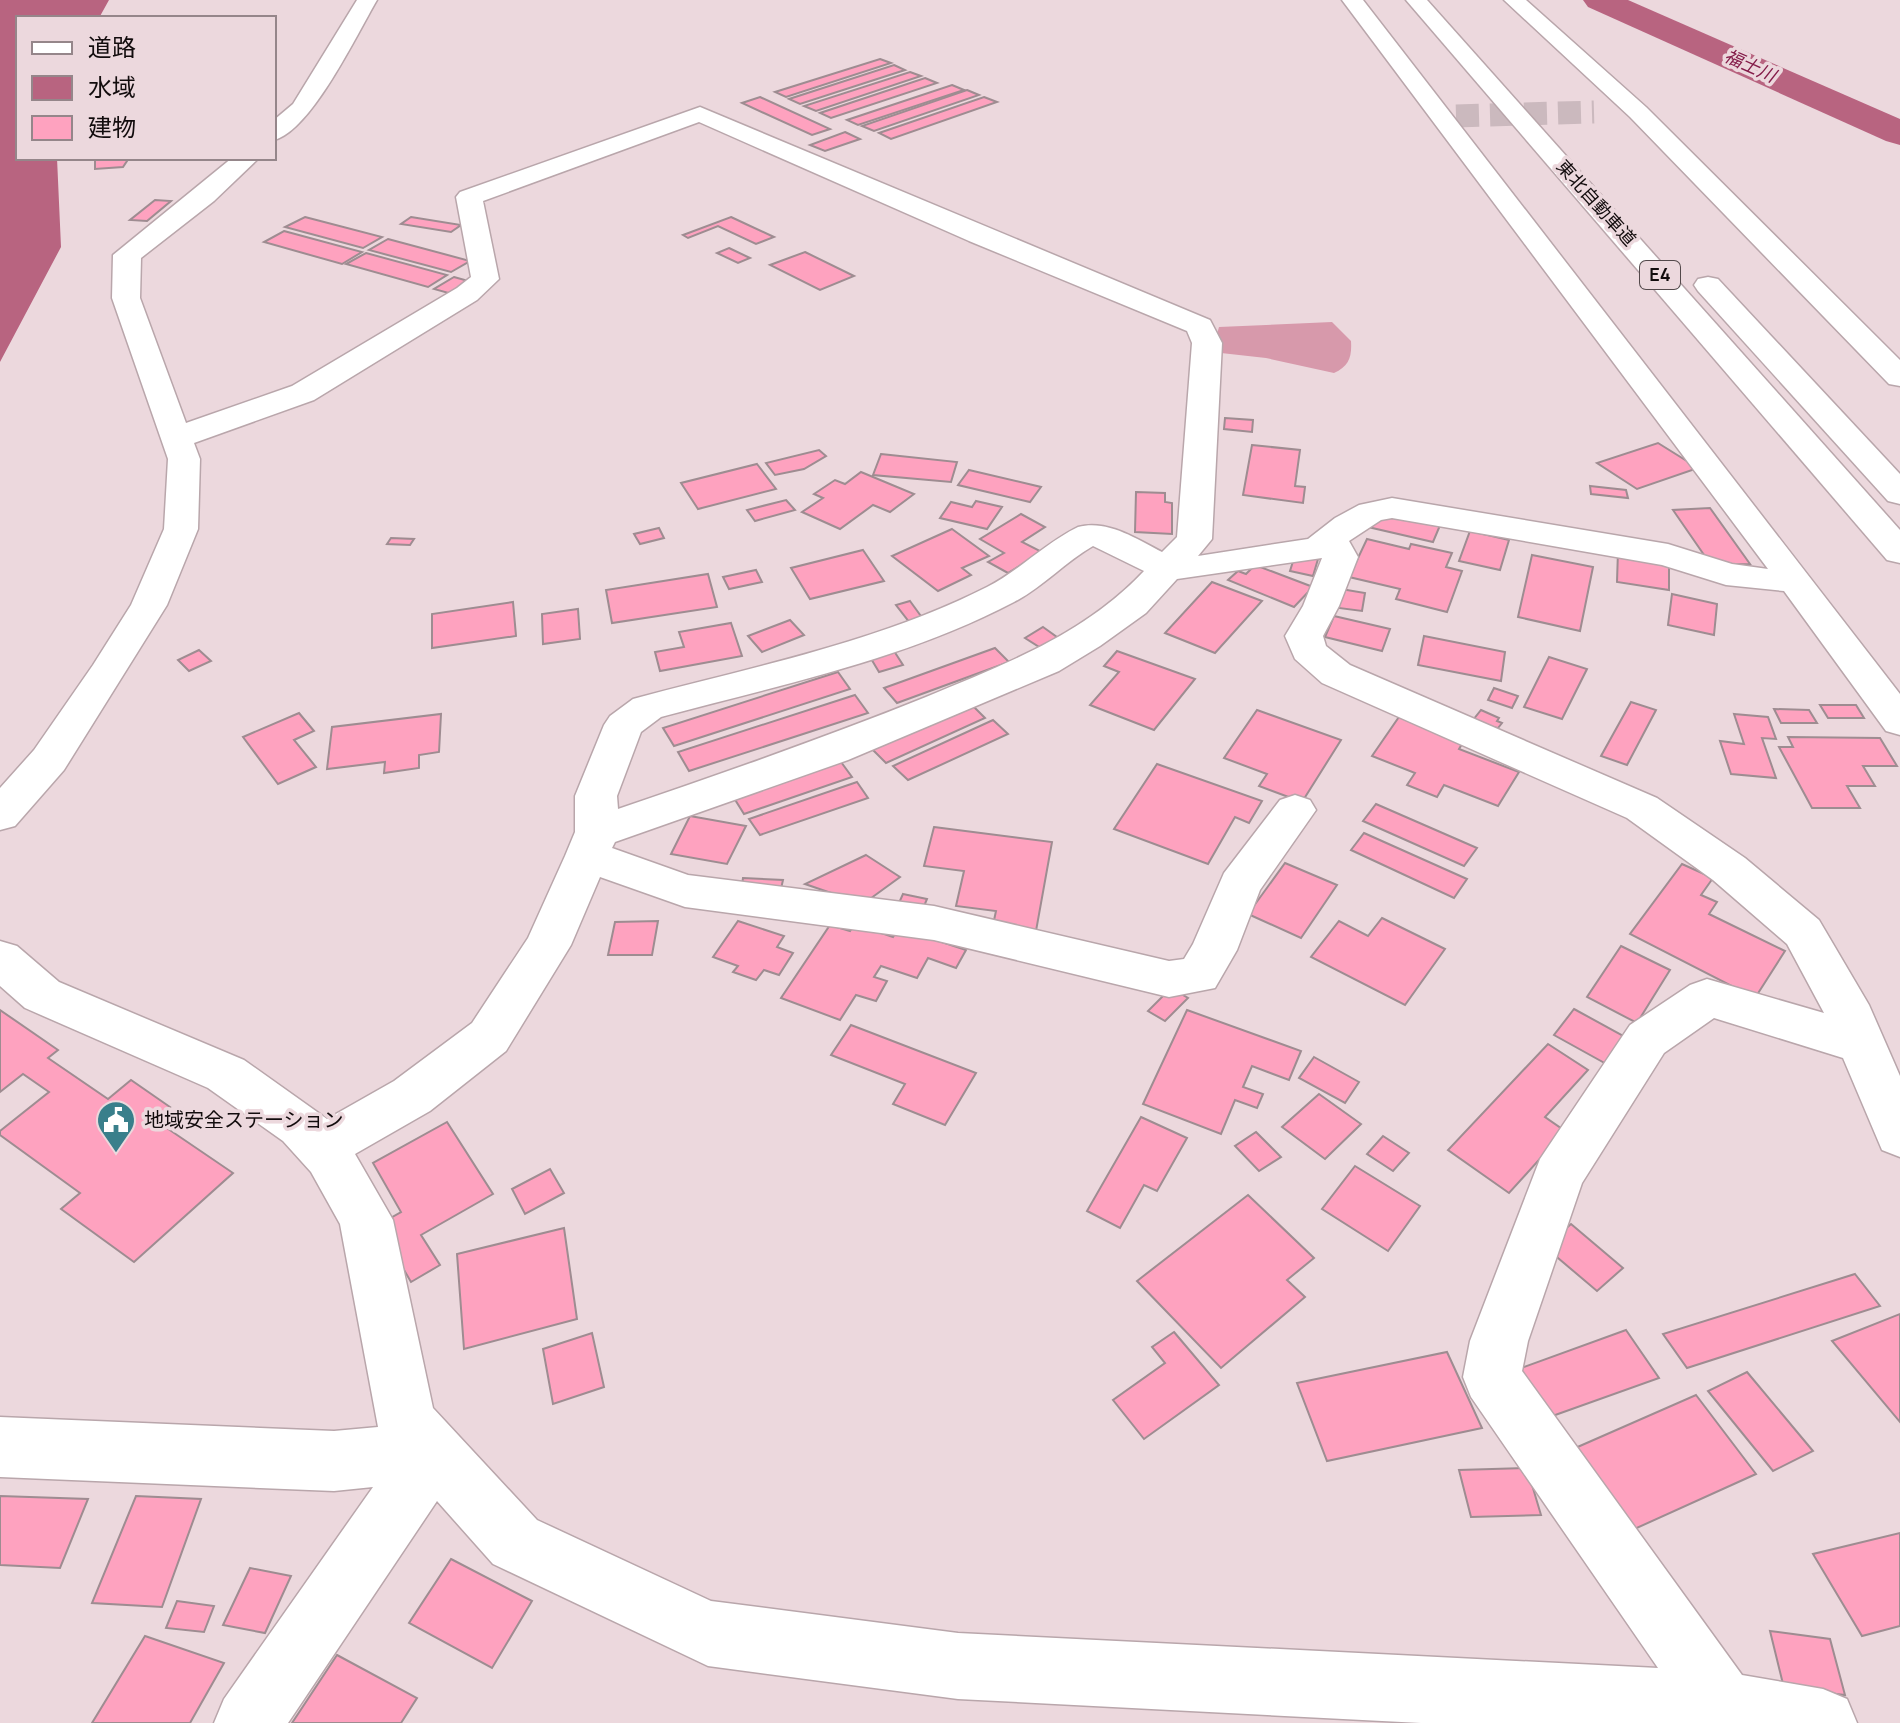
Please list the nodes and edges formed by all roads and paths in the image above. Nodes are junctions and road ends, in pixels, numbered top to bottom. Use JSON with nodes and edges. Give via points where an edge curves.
{"nodes":[{"id":1,"x":367,"y":0,"type":"edge"},
{"id":2,"x":1352,"y":0,"type":"edge"},
{"id":3,"x":1416,"y":0,"type":"edge"},
{"id":4,"x":1447,"y":0,"type":"edge"},
{"id":5,"x":1514,"y":0,"type":"edge"},
{"id":6,"x":1536,"y":96,"type":"dead end"},
{"id":7,"x":1608,"y":112,"type":"tunnel mouth"},
{"id":8,"x":1638,"y":112,"type":"junction"},
{"id":9,"x":276,"y":131,"type":"edge"},
{"id":10,"x":245,"y":160,"type":"edge"},
{"id":11,"x":1686,"y":260,"type":"dead end"},
{"id":12,"x":1900,"y":377,"type":"edge"},
{"id":13,"x":176,"y":438,"type":"junction"},
{"id":14,"x":1900,"y":494,"type":"edge"},
{"id":15,"x":1330,"y":538,"type":"junction"},
{"id":16,"x":1900,"y":552,"type":"edge"},
{"id":17,"x":1167,"y":569,"type":"junction"},
{"id":18,"x":1795,"y":580,"type":"junction"},
{"id":19,"x":1900,"y":722,"type":"edge"},
{"id":20,"x":1295,"y":810,"type":"dead end"},
{"id":21,"x":0,"y":815,"type":"edge"},
{"id":22,"x":592,"y":844,"type":"junction"},
{"id":23,"x":0,"y":959,"type":"edge"},
{"id":24,"x":1862,"y":1045,"type":"junction"},
{"id":25,"x":1900,"y":1135,"type":"edge"},
{"id":26,"x":320,"y":1148,"type":"junction"},
{"id":27,"x":0,"y":1447,"type":"edge"},
{"id":28,"x":434,"y":1452,"type":"junction"},
{"id":29,"x":1723,"y":1705,"type":"junction"},
{"id":30,"x":248,"y":1723,"type":"edge"},
{"id":31,"x":1823,"y":1723,"type":"edge"}],
"edges":[{"from":1,"to":9,"type":"main road","via":[[302,108]]},
{"from":2,"to":18,"type":"main road","via":[[1449,116]]},
{"from":3,"to":16,"type":"main road","name":"東北自動車道","number":"E4"},
{"from":4,"to":6,"type":"main road"},
{"from":5,"to":8,"type":"main road"},
{"from":7,"to":8,"type":"main road"},
{"from":8,"to":12,"type":"main road"},
{"from":10,"to":13,"type":"main road","via":[[127,255],[126,298]]},
{"from":11,"to":14,"type":"main road","number":"E4"},
{"from":13,"to":17,"type":"main road","via":[[303,393],[467,294],[485,279],[469,197],[700,114],[1200,326],[1207,343],[1194,539]]},
{"from":13,"to":21,"type":"main road","via":[[184,459],[181,529],[149,605],[49,760]]},
{"from":15,"to":17,"type":"main road","via":[[1319,548]]},
{"from":15,"to":18,"type":"main road","via":[[1371,512],[1392,508],[1668,555],[1726,574]]},
{"from":15,"to":24,"type":"main road","via":[[1340,557],[1304,636],[1309,651],[1336,674],[1642,808],[1729,869],[1803,932]]},
{"from":17,"to":22,"type":"main road","via":[[1133,605],[1045,662]]},
{"from":17,"to":22,"type":"main road","via":[[1090,534],[1003,594],[911,633],[647,708],[624,725],[596,796]]},
{"from":18,"to":19,"type":"main road"},
{"from":20,"to":22,"type":"main road","via":[[1240,885],[1198,975],[1169,979],[934,923],[685,891]]},
{"from":22,"to":26,"type":"main road","via":[[548,945],[489,1037],[412,1096]]},
{"from":23,"to":26,"type":"main road","via":[[42,995],[226,1074],[301,1126]]},
{"from":24,"to":25,"type":"main road"},
{"from":24,"to":29,"type":"main road","via":[[1707,998],[1647,1039],[1559,1175],[1499,1341],[1492,1377]]},
{"from":26,"to":28,"type":"main road","via":[[366,1220],[406,1422]]},
{"from":27,"to":28,"type":"main road","via":[[334,1461]]},
{"from":28,"to":29,"type":"main road","via":[[515,1542],[708,1633],[958,1666]]},
{"from":28,"to":30,"type":"main road"},
{"from":29,"to":31,"type":"main road"}]}
